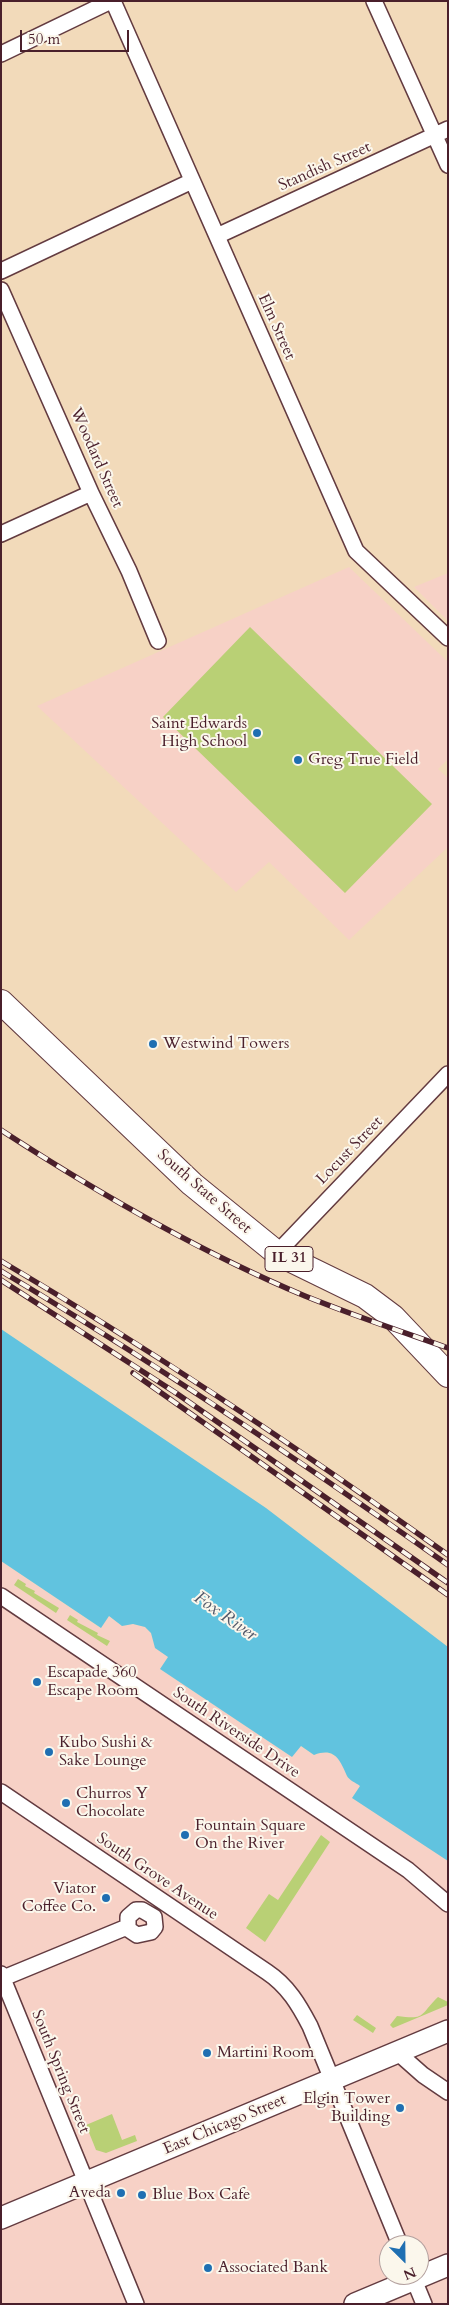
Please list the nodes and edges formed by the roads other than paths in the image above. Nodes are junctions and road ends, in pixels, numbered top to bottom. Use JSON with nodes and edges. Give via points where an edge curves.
{"nodes":[{"id":1,"x":112,"y":1,"type":"edge"},
{"id":2,"x":374,"y":1,"type":"edge"},
{"id":3,"x":1,"y":54,"type":"edge"},
{"id":4,"x":442,"y":133,"type":"edge"},
{"id":5,"x":448,"y":165,"type":"edge"},
{"id":6,"x":192,"y":181,"type":"junction"},
{"id":7,"x":216,"y":236,"type":"junction"},
{"id":8,"x":1,"y":271,"type":"edge"},
{"id":9,"x":1,"y":290,"type":"edge"},
{"id":10,"x":91,"y":492,"type":"junction"},
{"id":11,"x":1,"y":534,"type":"edge"},
{"id":12,"x":448,"y":638,"type":"edge"},
{"id":13,"x":158,"y":641,"type":"dead end"},
{"id":14,"x":1,"y":1002,"type":"edge"},
{"id":15,"x":445,"y":1082,"type":"edge"},
{"id":16,"x":277,"y":1253,"type":"junction"},
{"id":17,"x":448,"y":1375,"type":"edge"},
{"id":18,"x":1,"y":1596,"type":"edge"},
{"id":19,"x":1,"y":1792,"type":"edge"},
{"id":20,"x":162,"y":1901,"type":"junction"},
{"id":21,"x":448,"y":1904,"type":"edge"},
{"id":22,"x":2,"y":1977,"type":"edge"},
{"id":23,"x":448,"y":2031,"type":"edge"},
{"id":24,"x":397,"y":2052,"type":"junction"},
{"id":25,"x":332,"y":2080,"type":"junction"},
{"id":26,"x":448,"y":2092,"type":"edge"},
{"id":27,"x":87,"y":2183,"type":"junction"},
{"id":28,"x":1,"y":2218,"type":"edge"},
{"id":29,"x":396,"y":2235,"type":"edge"},
{"id":30,"x":448,"y":2265,"type":"edge"},
{"id":31,"x":429,"y":2272,"type":"edge"},
{"id":32,"x":396,"y":2285,"type":"edge"},
{"id":33,"x":416,"y":2285,"type":"edge"},
{"id":34,"x":136,"y":2304,"type":"edge"},
{"id":35,"x":355,"y":2304,"type":"edge"},
{"id":36,"x":424,"y":2304,"type":"edge"}],
"edges":[{"from":1,"to":3,"type":"street"},
{"from":1,"to":6,"type":"street","name":"Elm Street"},
{"from":2,"to":4,"type":"street"},
{"from":4,"to":5,"type":"street"},
{"from":4,"to":7,"type":"street","name":"Standish Street"},
{"from":6,"to":7,"type":"street","name":"Elm Street"},
{"from":6,"to":8,"type":"street"},
{"from":7,"to":12,"type":"street","name":"Elm Street","via":[[356,551]]},
{"from":9,"to":10,"type":"street","name":"Woodard Street"},
{"from":10,"to":11,"type":"street"},
{"from":10,"to":13,"type":"street","name":"Woodard Street"},
{"from":14,"to":16,"type":"main road","name":"South State Street","number":"IL 31","via":[[192,1184]]},
{"from":15,"to":16,"type":"street","name":"Locust Street"},
{"from":16,"to":17,"type":"main road","name":"South State Street","number":"IL 31","via":[[365,1296],[393,1317]]},
{"from":18,"to":21,"type":"street","name":"South Riverside Drive","via":[[408,1870]]},
{"from":19,"to":20,"type":"street","name":"South Grove Avenue"},
{"from":20,"to":22,"type":"street","via":[[152,1916],[142,1910],[132,1912],[127,1918],[127,1927]]},
{"from":20,"to":25,"type":"street","name":"South Grove Avenue","via":[[275,1978],[291,1994],[310,2026]]},
{"from":22,"to":27,"type":"street","name":"South Spring Street"},
{"from":23,"to":24,"type":"street","name":"East Chicago Street"},
{"from":24,"to":25,"type":"street","name":"East Chicago Street"},
{"from":24,"to":26,"type":"street"},
{"from":25,"to":27,"type":"street","name":"East Chicago Street"},
{"from":25,"to":29,"type":"street","name":"South Grove Avenue"},
{"from":27,"to":28,"type":"street","name":"East Chicago Street"},
{"from":27,"to":34,"type":"street","name":"South Spring Street"},
{"from":30,"to":31,"type":"street"},
{"from":32,"to":35,"type":"street"},
{"from":33,"to":36,"type":"street"}]}
